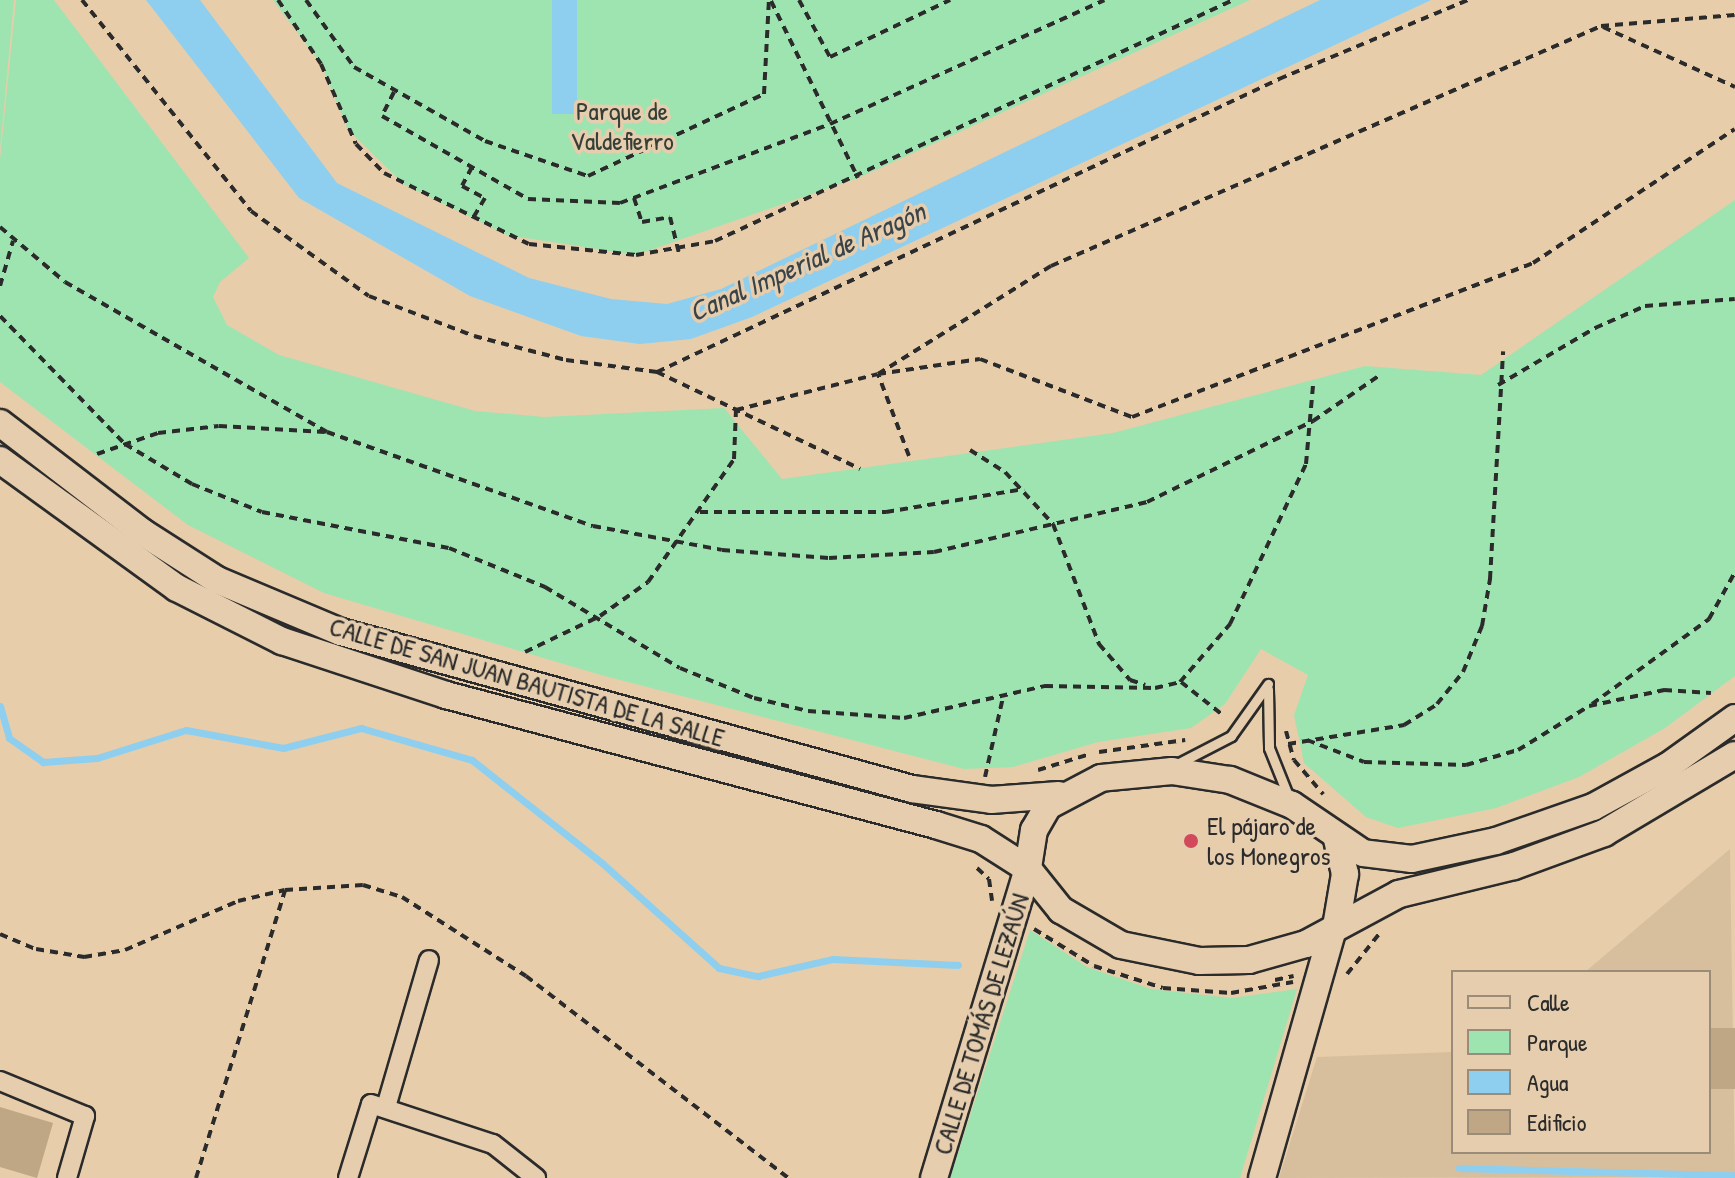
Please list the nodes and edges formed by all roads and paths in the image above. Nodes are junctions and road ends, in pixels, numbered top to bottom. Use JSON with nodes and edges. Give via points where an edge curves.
{"nodes":[{"id":1,"x":82,"y":0,"type":"edge"},
{"id":2,"x":278,"y":0,"type":"edge"},
{"id":3,"x":306,"y":0,"type":"edge"},
{"id":4,"x":770,"y":0,"type":"edge"},
{"id":5,"x":799,"y":0,"type":"edge"},
{"id":6,"x":950,"y":0,"type":"edge"},
{"id":7,"x":1104,"y":0,"type":"edge"},
{"id":8,"x":1233,"y":0,"type":"edge"},
{"id":9,"x":1468,"y":0,"type":"edge"},
{"id":10,"x":1735,"y":15,"type":"edge"},
{"id":11,"x":1601,"y":26,"type":"junction"},
{"id":12,"x":1735,"y":87,"type":"edge"},
{"id":13,"x":394,"y":92,"type":"junction"},
{"id":14,"x":830,"y":124,"type":"junction"},
{"id":15,"x":1735,"y":129,"type":"edge"},
{"id":16,"x":472,"y":167,"type":"junction"},
{"id":17,"x":858,"y":178,"type":"junction"},
{"id":18,"x":634,"y":198,"type":"junction"},
{"id":19,"x":472,"y":220,"type":"junction"},
{"id":20,"x":0,"y":227,"type":"edge"},
{"id":21,"x":13,"y":241,"type":"junction"},
{"id":22,"x":679,"y":252,"type":"junction"},
{"id":23,"x":0,"y":286,"type":"edge"},
{"id":24,"x":1735,"y":299,"type":"edge"},
{"id":25,"x":0,"y":316,"type":"edge"},
{"id":26,"x":1503,"y":351,"type":"dead end"},
{"id":27,"x":657,"y":372,"type":"junction"},
{"id":28,"x":878,"y":374,"type":"junction"},
{"id":29,"x":1380,"y":375,"type":"dead end"},
{"id":30,"x":1313,"y":385,"type":"dead end"},
{"id":31,"x":1498,"y":386,"type":"junction"},
{"id":32,"x":736,"y":410,"type":"junction"},
{"id":33,"x":1313,"y":421,"type":"junction"},
{"id":34,"x":0,"y":423,"type":"edge"},
{"id":35,"x":327,"y":432,"type":"junction"},
{"id":36,"x":125,"y":444,"type":"junction"},
{"id":37,"x":970,"y":450,"type":"dead end"},
{"id":38,"x":97,"y":454,"type":"dead end"},
{"id":39,"x":909,"y":456,"type":"dead end"},
{"id":40,"x":0,"y":460,"type":"edge"},
{"id":41,"x":860,"y":469,"type":"dead end"},
{"id":42,"x":1024,"y":489,"type":"junction"},
{"id":43,"x":698,"y":512,"type":"junction"},
{"id":44,"x":1053,"y":524,"type":"junction"},
{"id":45,"x":676,"y":545,"type":"junction"},
{"id":46,"x":1735,"y":572,"type":"edge"},
{"id":47,"x":600,"y":616,"type":"junction"},
{"id":48,"x":525,"y":652,"type":"dead end"},
{"id":49,"x":1180,"y":682,"type":"junction"},
{"id":50,"x":1155,"y":688,"type":"junction"},
{"id":51,"x":1711,"y":693,"type":"dead end"},
{"id":52,"x":1589,"y":706,"type":"junction"},
{"id":53,"x":1735,"y":718,"type":"edge"},
{"id":54,"x":1220,"y":723,"type":"dead end"},
{"id":55,"x":1267,"y":735,"type":"junction"},
{"id":56,"x":1192,"y":738,"type":"dead end"},
{"id":57,"x":1305,"y":739,"type":"junction"},
{"id":58,"x":1288,"y":744,"type":"junction"},
{"id":59,"x":1735,"y":755,"type":"edge"},
{"id":60,"x":1034,"y":771,"type":"dead end"},
{"id":61,"x":1153,"y":772,"type":"junction"},
{"id":62,"x":985,"y":777,"type":"dead end"},
{"id":63,"x":997,"y":777,"type":"dead end"},
{"id":64,"x":1059,"y":795,"type":"junction"},
{"id":65,"x":1336,"y":804,"type":"dead end"},
{"id":66,"x":1292,"y":805,"type":"junction"},
{"id":67,"x":1337,"y":838,"type":"junction"},
{"id":68,"x":973,"y":865,"type":"dead end"},
{"id":69,"x":1028,"y":869,"type":"junction"},
{"id":70,"x":285,"y":890,"type":"dead end"},
{"id":71,"x":1392,"y":925,"type":"dead end"},
{"id":72,"x":1010,"y":927,"type":"junction"},
{"id":73,"x":1334,"y":928,"type":"junction"},
{"id":74,"x":429,"y":960,"type":"dead end"},
{"id":75,"x":1318,"y":991,"type":"junction"},
{"id":76,"x":0,"y":1081,"type":"edge"},
{"id":77,"x":386,"y":1107,"type":"junction"},
{"id":78,"x":67,"y":1178,"type":"edge"},
{"id":79,"x":196,"y":1178,"type":"edge"},
{"id":80,"x":348,"y":1178,"type":"edge"},
{"id":81,"x":536,"y":1178,"type":"edge"},
{"id":82,"x":934,"y":1178,"type":"edge"},
{"id":83,"x":1262,"y":1178,"type":"edge"}],
"edges":[{"from":1,"to":27,"type":"path","via":[[251,211],[369,296],[474,336],[566,360]]},
{"from":2,"to":19,"type":"path","via":[[321,64],[366,157],[420,195]]},
{"from":3,"to":13,"type":"path","via":[[354,67]]},
{"from":4,"to":13,"type":"path","via":[[764,94],[588,176],[485,141]]},
{"from":4,"to":14,"type":"path"},
{"from":5,"to":6,"type":"path","via":[[830,57]]},
{"from":7,"to":14,"type":"path"},
{"from":8,"to":17,"type":"path"},
{"from":9,"to":27,"type":"path","via":[[1265,86]]},
{"from":10,"to":11,"type":"path"},
{"from":11,"to":12,"type":"path"},
{"from":11,"to":28,"type":"path","via":[[1051,266]]},
{"from":13,"to":16,"type":"path","via":[[382,116]]},
{"from":14,"to":17,"type":"path"},
{"from":14,"to":18,"type":"path"},
{"from":15,"to":28,"type":"path","via":[[1533,263],[1132,417],[980,359]]},
{"from":16,"to":18,"type":"path","via":[[528,199],[620,203]]},
{"from":16,"to":19,"type":"path","via":[[462,186],[485,198]]},
{"from":17,"to":22,"type":"path"},
{"from":18,"to":22,"type":"path","via":[[642,222],[670,217]]},
{"from":19,"to":22,"type":"path","via":[[558,249]]},
{"from":20,"to":21,"type":"path"},
{"from":21,"to":23,"type":"path"},
{"from":21,"to":35,"type":"path","via":[[65,282]]},
{"from":24,"to":31,"type":"path","via":[[1645,306],[1595,328]]},
{"from":25,"to":36,"type":"path"},
{"from":26,"to":31,"type":"path"},
{"from":27,"to":32,"type":"path"},
{"from":28,"to":32,"type":"path"},
{"from":28,"to":39,"type":"path"},
{"from":29,"to":33,"type":"path"},
{"from":30,"to":33,"type":"path"},
{"from":31,"to":57,"type":"path","via":[[1490,579],[1482,626],[1463,672],[1437,704],[1404,725]]},
{"from":32,"to":41,"type":"path"},
{"from":32,"to":43,"type":"path","via":[[734,459]]},
{"from":33,"to":44,"type":"path","via":[[1147,502]]},
{"from":33,"to":49,"type":"path","via":[[1306,464],[1230,624]]},
{"from":34,"to":64,"type":"main road","name":"CALLE DE SAN JUAN BAUTISTA DE LA SALLE","via":[[142,532],[217,580],[341,632],[912,789],[991,800]]},
{"from":35,"to":36,"type":"path","via":[[219,426]]},
{"from":35,"to":45,"type":"path","via":[[593,526]]},
{"from":36,"to":38,"type":"path"},
{"from":36,"to":47,"type":"path","via":[[192,484],[262,512],[449,548]]},
{"from":37,"to":42,"type":"path"},
{"from":40,"to":69,"type":"main road","name":"CALLE DE SAN JUAN BAUTISTA DE LA SALLE","via":[[165,581],[282,641],[446,695],[954,830]]},
{"from":42,"to":43,"type":"path","via":[[886,512]]},
{"from":42,"to":44,"type":"path"},
{"from":43,"to":45,"type":"path"},
{"from":44,"to":45,"type":"path","via":[[934,552],[844,557]]},
{"from":44,"to":50,"type":"path","via":[[1109,661],[1130,680]]},
{"from":45,"to":47,"type":"path","via":[[648,582]]},
{"from":46,"to":52,"type":"path","via":[[1709,619]]},
{"from":47,"to":48,"type":"path"},
{"from":47,"to":50,"type":"path","via":[[680,668],[808,711],[904,718],[1045,686]]},
{"from":49,"to":50,"type":"path"},
{"from":49,"to":54,"type":"path","via":[[1226,718]]},
{"from":51,"to":52,"type":"path","via":[[1664,690]]},
{"from":52,"to":57,"type":"path","via":[[1518,750],[1466,765],[1376,764]]},
{"from":53,"to":67,"type":"main road","name":"CALLE DE SAN JUAN BAUTISTA DE LA SALLE","via":[[1643,781],[1509,838],[1394,859]]},
{"from":55,"to":58,"type":"path","via":[[1286,731]]},
{"from":55,"to":61,"type":"lane","via":[[1268,684],[1231,736]]},
{"from":55,"to":66,"type":"lane"},
{"from":56,"to":60,"type":"path","via":[[1103,751]]},
{"from":57,"to":58,"type":"path"},
{"from":58,"to":65,"type":"path","via":[[1307,777]]},
{"from":59,"to":73,"type":"main road","name":"CALLE DE SAN JUAN BAUTISTA DE LA SALLE","via":[[1604,833],[1514,866],[1399,894]]},
{"from":61,"to":64,"type":"main road","name":"CALLE DE SAN JUAN BAUTISTA DE LA SALLE","via":[[1101,778]]},
{"from":61,"to":66,"type":"main road","name":"CALLE DE SAN JUAN BAUTISTA DE LA SALLE","via":[[1211,775]]},
{"from":62,"to":63,"type":"path"},
{"from":64,"to":69,"type":"main road","via":[[1034,830]]},
{"from":66,"to":67,"type":"main road","name":"CALLE DE SAN JUAN BAUTISTA DE LA SALLE"},
{"from":67,"to":73,"type":"main road","via":[[1345,874]]},
{"from":68,"to":72,"type":"path","via":[[989,879],[992,909]]},
{"from":69,"to":72,"type":"main road","name":"CALLE DE TOMÁS DE LEZAÚN"},
{"from":69,"to":73,"type":"main road","name":"CALLE DE SAN JUAN BAUTISTA DE LA SALLE","via":[[1049,900],[1087,928],[1172,958],[1249,960]]},
{"from":70,"to":79,"type":"path"},
{"from":71,"to":75,"type":"path","via":[[1364,949],[1336,994]]},
{"from":72,"to":75,"type":"path","via":[[1019,932],[1026,923],[1094,966],[1163,988],[1231,993],[1292,982],[1302,991]]},
{"from":72,"to":82,"type":"main road","name":"CALLE DE TOMÁS DE LEZAÚN"},
{"from":73,"to":75,"type":"main road"},
{"from":74,"to":77,"type":"street"},
{"from":75,"to":83,"type":"main road"},
{"from":76,"to":78,"type":"street","via":[[85,1116]]},
{"from":77,"to":80,"type":"street","via":[[371,1104]]},
{"from":77,"to":81,"type":"street","via":[[493,1144]]}]}
